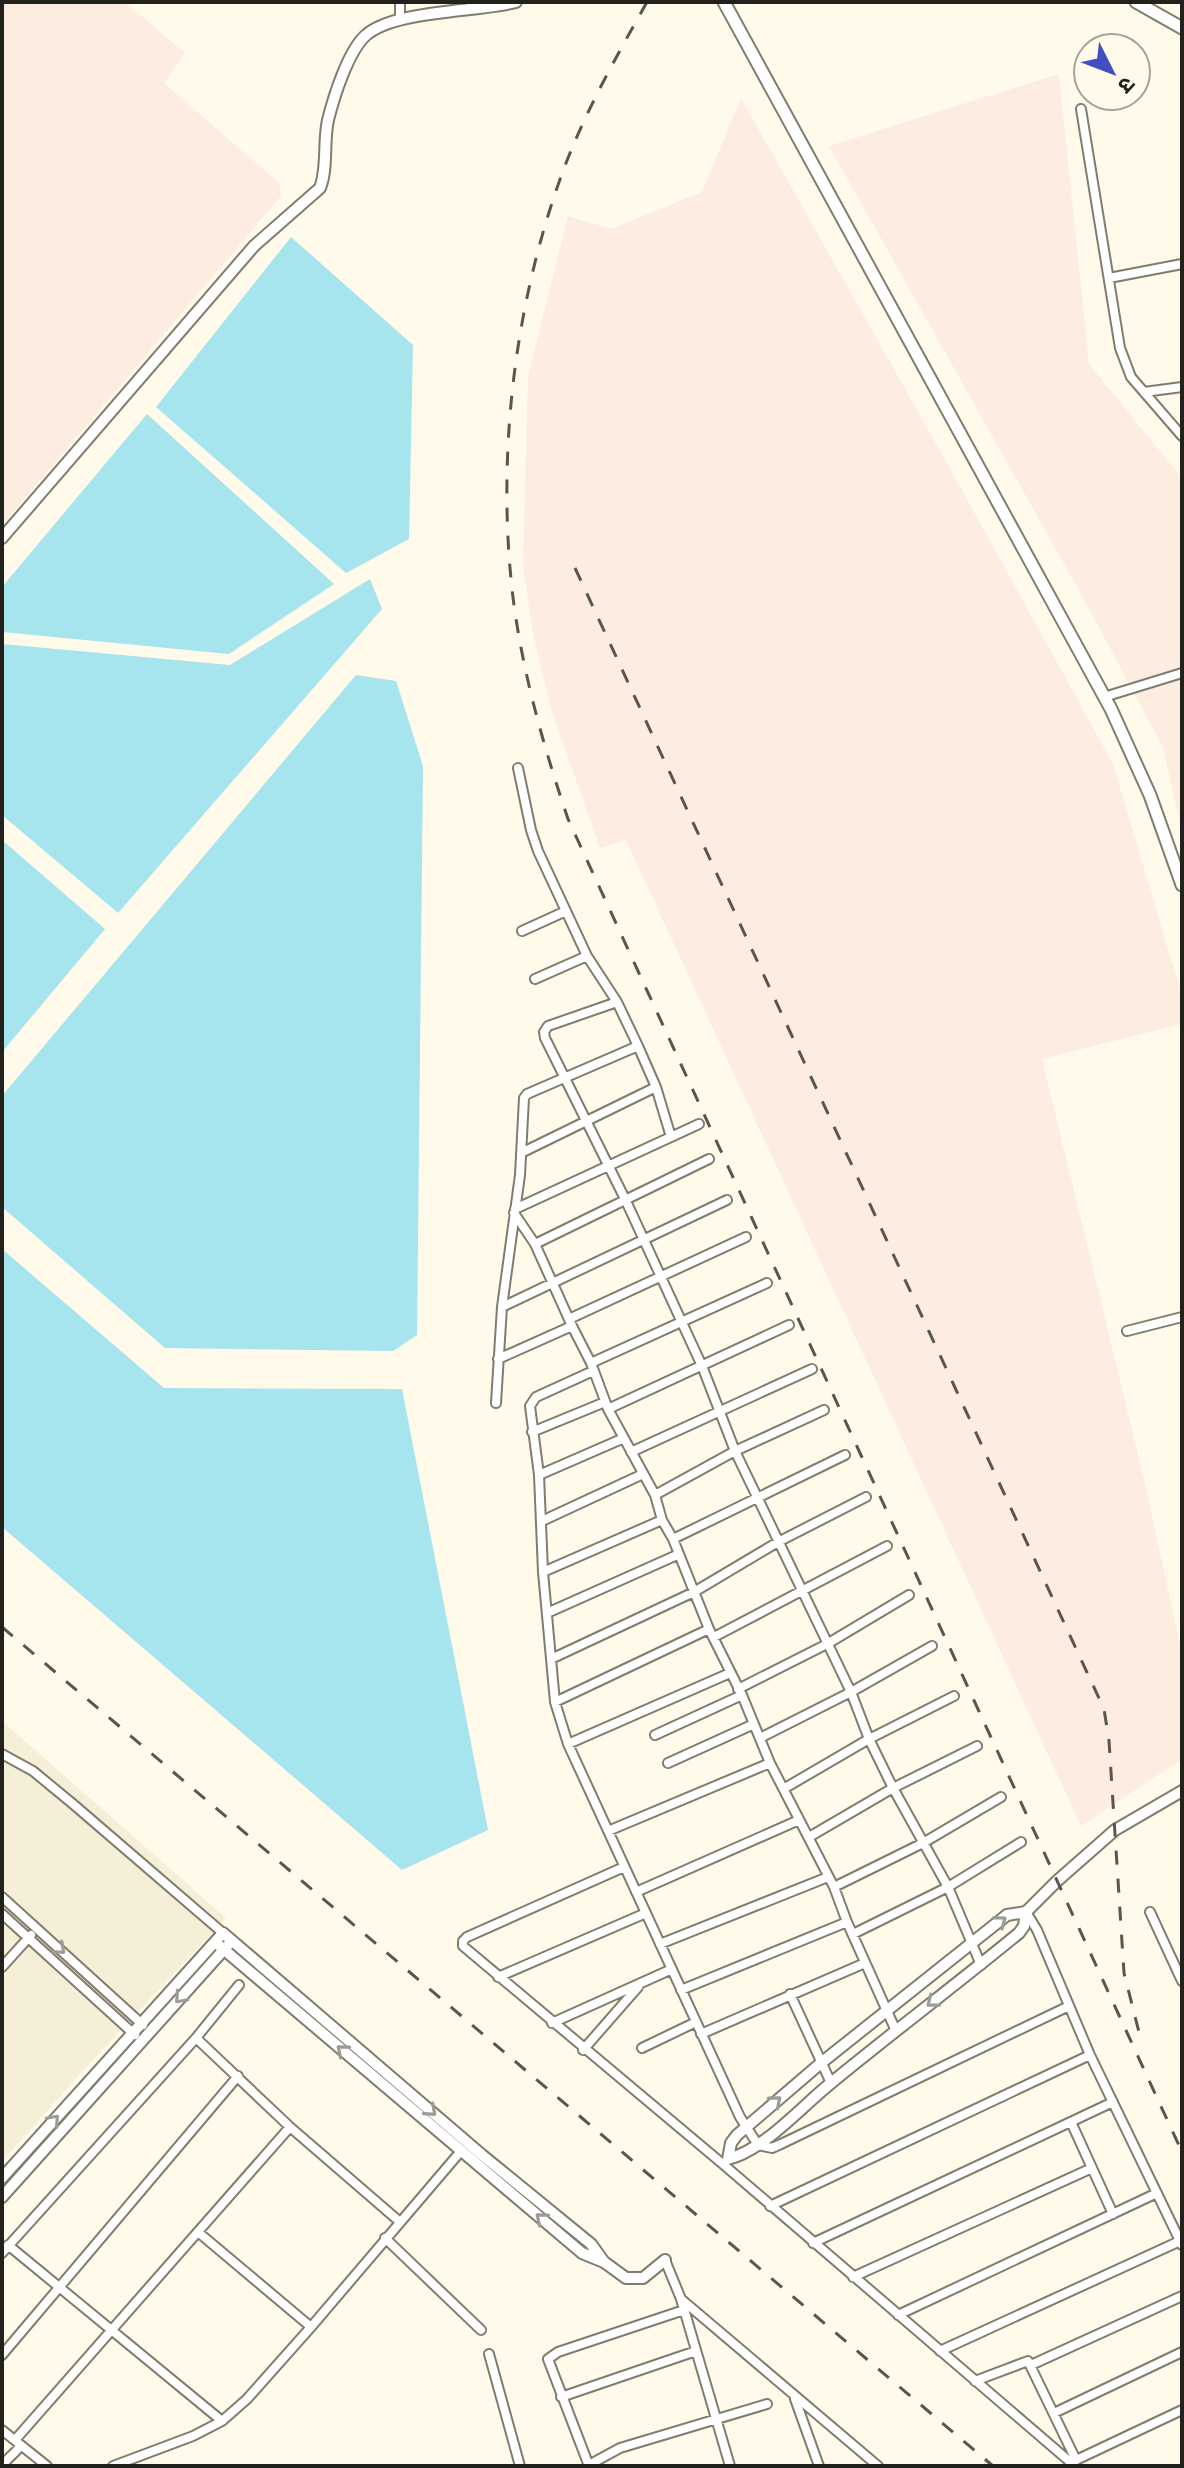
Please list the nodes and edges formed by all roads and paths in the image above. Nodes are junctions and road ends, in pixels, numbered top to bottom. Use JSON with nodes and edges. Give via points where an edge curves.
{"nodes":[{"id":1,"x":400,"y":2,"type":"edge"},
{"id":2,"x":516,"y":2,"type":"edge"},
{"id":3,"x":724,"y":2,"type":"edge"},
{"id":4,"x":1136,"y":2,"type":"edge"},
{"id":5,"x":400,"y":20,"type":"junction"},
{"id":6,"x":1182,"y":28,"type":"edge"},
{"id":7,"x":1081,"y":112,"type":"edge"},
{"id":8,"x":1182,"y":264,"type":"edge"},
{"id":9,"x":1109,"y":278,"type":"junction"},
{"id":10,"x":1182,"y":387,"type":"edge"},
{"id":11,"x":1144,"y":392,"type":"junction"},
{"id":12,"x":1182,"y":436,"type":"edge"},
{"id":13,"x":2,"y":538,"type":"edge"},
{"id":14,"x":1182,"y":673,"type":"edge"},
{"id":15,"x":1104,"y":697,"type":"junction"},
{"id":16,"x":518,"y":768,"type":"dead end"},
{"id":17,"x":1182,"y":885,"type":"edge"},
{"id":18,"x":566,"y":911,"type":"junction"},
{"id":19,"x":522,"y":931,"type":"dead end"},
{"id":20,"x":587,"y":956,"type":"junction"},
{"id":21,"x":535,"y":979,"type":"dead end"},
{"id":22,"x":617,"y":1002,"type":"junction"},
{"id":23,"x":638,"y":1046,"type":"junction"},
{"id":24,"x":567,"y":1078,"type":"junction"},
{"id":25,"x":656,"y":1087,"type":"junction"},
{"id":26,"x":588,"y":1120,"type":"junction"},
{"id":27,"x":699,"y":1124,"type":"dead end"},
{"id":28,"x":671,"y":1137,"type":"junction"},
{"id":29,"x":521,"y":1153,"type":"junction"},
{"id":30,"x":709,"y":1159,"type":"dead end"},
{"id":31,"x":609,"y":1165,"type":"junction"},
{"id":32,"x":727,"y":1200,"type":"dead end"},
{"id":33,"x":626,"y":1201,"type":"junction"},
{"id":34,"x":514,"y":1211,"type":"junction"},
{"id":35,"x":746,"y":1237,"type":"dead end"},
{"id":36,"x":642,"y":1239,"type":"junction"},
{"id":37,"x":535,"y":1244,"type":"junction"},
{"id":38,"x":661,"y":1277,"type":"junction"},
{"id":39,"x":551,"y":1283,"type":"junction"},
{"id":40,"x":767,"y":1283,"type":"dead end"},
{"id":41,"x":502,"y":1307,"type":"junction"},
{"id":42,"x":1182,"y":1317,"type":"edge"},
{"id":43,"x":570,"y":1323,"type":"junction"},
{"id":44,"x":680,"y":1323,"type":"junction"},
{"id":45,"x":789,"y":1325,"type":"dead end"},
{"id":46,"x":1127,"y":1331,"type":"dead end"},
{"id":47,"x":498,"y":1359,"type":"junction"},
{"id":48,"x":702,"y":1366,"type":"junction"},
{"id":49,"x":592,"y":1367,"type":"junction"},
{"id":50,"x":812,"y":1369,"type":"dead end"},
{"id":51,"x":496,"y":1403,"type":"dead end"},
{"id":52,"x":606,"y":1405,"type":"junction"},
{"id":53,"x":824,"y":1410,"type":"dead end"},
{"id":54,"x":720,"y":1411,"type":"junction"},
{"id":55,"x":532,"y":1432,"type":"junction"},
{"id":56,"x":624,"y":1438,"type":"junction"},
{"id":57,"x":735,"y":1451,"type":"junction"},
{"id":58,"x":631,"y":1452,"type":"junction"},
{"id":59,"x":845,"y":1455,"type":"dead end"},
{"id":60,"x":643,"y":1474,"type":"junction"},
{"id":61,"x":539,"y":1475,"type":"junction"},
{"id":62,"x":655,"y":1495,"type":"junction"},
{"id":63,"x":756,"y":1496,"type":"junction"},
{"id":64,"x":866,"y":1497,"type":"dead end"},
{"id":65,"x":662,"y":1520,"type":"junction"},
{"id":66,"x":542,"y":1521,"type":"junction"},
{"id":67,"x":673,"y":1539,"type":"junction"},
{"id":68,"x":778,"y":1542,"type":"junction"},
{"id":69,"x":887,"y":1546,"type":"dead end"},
{"id":70,"x":677,"y":1555,"type":"junction"},
{"id":71,"x":543,"y":1572,"type":"junction"},
{"id":72,"x":800,"y":1591,"type":"junction"},
{"id":73,"x":694,"y":1592,"type":"junction"},
{"id":74,"x":909,"y":1595,"type":"dead end"},
{"id":75,"x":547,"y":1613,"type":"junction"},
{"id":76,"x":711,"y":1633,"type":"junction"},
{"id":77,"x":827,"y":1644,"type":"junction"},
{"id":78,"x":932,"y":1646,"type":"dead end"},
{"id":79,"x":551,"y":1659,"type":"junction"},
{"id":80,"x":730,"y":1673,"type":"junction"},
{"id":81,"x":740,"y":1692,"type":"junction"},
{"id":82,"x":851,"y":1692,"type":"junction"},
{"id":83,"x":954,"y":1696,"type":"dead end"},
{"id":84,"x":555,"y":1702,"type":"junction"},
{"id":85,"x":754,"y":1724,"type":"junction"},
{"id":86,"x":655,"y":1735,"type":"dead end"},
{"id":87,"x":760,"y":1738,"type":"junction"},
{"id":88,"x":869,"y":1739,"type":"junction"},
{"id":89,"x":568,"y":1744,"type":"junction"},
{"id":90,"x":977,"y":1746,"type":"dead end"},
{"id":91,"x":2,"y":1754,"type":"edge"},
{"id":92,"x":668,"y":1763,"type":"dead end"},
{"id":93,"x":770,"y":1763,"type":"junction"},
{"id":94,"x":785,"y":1788,"type":"junction"},
{"id":95,"x":893,"y":1788,"type":"junction"},
{"id":96,"x":1182,"y":1791,"type":"edge"},
{"id":97,"x":1001,"y":1797,"type":"dead end"},
{"id":98,"x":799,"y":1820,"type":"junction"},
{"id":99,"x":608,"y":1831,"type":"junction"},
{"id":100,"x":809,"y":1837,"type":"junction"},
{"id":101,"x":1021,"y":1842,"type":"dead end"},
{"id":102,"x":923,"y":1843,"type":"junction"},
{"id":103,"x":624,"y":1867,"type":"junction"},
{"id":104,"x":828,"y":1877,"type":"junction"},
{"id":105,"x":834,"y":1887,"type":"junction"},
{"id":106,"x":948,"y":1887,"type":"junction"},
{"id":107,"x":636,"y":1892,"type":"junction"},
{"id":108,"x":2,"y":1897,"type":"edge"},
{"id":109,"x":1026,"y":1912,"type":"junction"},
{"id":110,"x":1150,"y":1912,"type":"dead end"},
{"id":111,"x":646,"y":1913,"type":"junction"},
{"id":112,"x":2,"y":1914,"type":"edge"},
{"id":113,"x":847,"y":1922,"type":"junction"},
{"id":114,"x":37,"y":1929,"type":"junction"},
{"id":115,"x":853,"y":1934,"type":"junction"},
{"id":116,"x":228,"y":1936,"type":"junction"},
{"id":117,"x":29,"y":1938,"type":"junction"},
{"id":118,"x":215,"y":1942,"type":"junction"},
{"id":119,"x":660,"y":1944,"type":"junction"},
{"id":120,"x":971,"y":1945,"type":"junction"},
{"id":121,"x":224,"y":1950,"type":"junction"},
{"id":122,"x":865,"y":1963,"type":"junction"},
{"id":123,"x":981,"y":1965,"type":"junction"},
{"id":124,"x":2,"y":1967,"type":"edge"},
{"id":125,"x":672,"y":1969,"type":"junction"},
{"id":126,"x":498,"y":1977,"type":"junction"},
{"id":127,"x":1182,"y":1981,"type":"edge"},
{"id":128,"x":641,"y":1983,"type":"junction"},
{"id":129,"x":239,"y":1985,"type":"dead end"},
{"id":130,"x":681,"y":1990,"type":"junction"},
{"id":131,"x":790,"y":1994,"type":"junction"},
{"id":132,"x":1069,"y":2006,"type":"junction"},
{"id":133,"x":886,"y":2013,"type":"junction"},
{"id":134,"x":696,"y":2022,"type":"junction"},
{"id":135,"x":141,"y":2023,"type":"junction"},
{"id":136,"x":552,"y":2023,"type":"junction"},
{"id":137,"x":896,"y":2031,"type":"junction"},
{"id":138,"x":701,"y":2034,"type":"junction"},
{"id":139,"x":142,"y":2035,"type":"junction"},
{"id":140,"x":196,"y":2038,"type":"junction"},
{"id":141,"x":642,"y":2048,"type":"dead end"},
{"id":142,"x":583,"y":2050,"type":"junction"},
{"id":143,"x":1090,"y":2055,"type":"junction"},
{"id":144,"x":821,"y":2063,"type":"junction"},
{"id":145,"x":238,"y":2076,"type":"junction"},
{"id":146,"x":831,"y":2083,"type":"junction"},
{"id":147,"x":1113,"y":2102,"type":"junction"},
{"id":148,"x":1071,"y":2122,"type":"junction"},
{"id":149,"x":290,"y":2127,"type":"junction"},
{"id":150,"x":745,"y":2127,"type":"junction"},
{"id":151,"x":758,"y":2145,"type":"junction"},
{"id":152,"x":461,"y":2151,"type":"junction"},
{"id":153,"x":1092,"y":2168,"type":"junction"},
{"id":154,"x":2,"y":2178,"type":"edge"},
{"id":155,"x":1157,"y":2193,"type":"junction"},
{"id":156,"x":2,"y":2197,"type":"edge"},
{"id":157,"x":770,"y":2206,"type":"junction"},
{"id":158,"x":1113,"y":2214,"type":"junction"},
{"id":159,"x":400,"y":2222,"type":"junction"},
{"id":160,"x":198,"y":2232,"type":"junction"},
{"id":161,"x":385,"y":2238,"type":"junction"},
{"id":162,"x":813,"y":2243,"type":"junction"},
{"id":163,"x":1181,"y":2243,"type":"edge"},
{"id":164,"x":5,"y":2249,"type":"edge"},
{"id":165,"x":665,"y":2260,"type":"joint"},
{"id":166,"x":604,"y":2262,"type":"junction"},
{"id":167,"x":853,"y":2277,"type":"junction"},
{"id":168,"x":58,"y":2288,"type":"junction"},
{"id":169,"x":1182,"y":2296,"type":"edge"},
{"id":170,"x":681,"y":2299,"type":"junction"},
{"id":171,"x":684,"y":2310,"type":"junction"},
{"id":172,"x":898,"y":2315,"type":"junction"},
{"id":173,"x":311,"y":2327,"type":"junction"},
{"id":174,"x":481,"y":2330,"type":"dead end"},
{"id":175,"x":110,"y":2332,"type":"junction"},
{"id":176,"x":696,"y":2351,"type":"junction"},
{"id":177,"x":940,"y":2351,"type":"junction"},
{"id":178,"x":1182,"y":2352,"type":"edge"},
{"id":179,"x":489,"y":2354,"type":"dead end"},
{"id":180,"x":2,"y":2355,"type":"edge"},
{"id":181,"x":1031,"y":2365,"type":"junction"},
{"id":182,"x":975,"y":2381,"type":"junction"},
{"id":183,"x":794,"y":2395,"type":"junction"},
{"id":184,"x":561,"y":2397,"type":"junction"},
{"id":185,"x":767,"y":2404,"type":"dead end"},
{"id":186,"x":1182,"y":2410,"type":"edge"},
{"id":187,"x":1054,"y":2413,"type":"junction"},
{"id":188,"x":716,"y":2418,"type":"junction"},
{"id":189,"x":222,"y":2421,"type":"junction"},
{"id":190,"x":2,"y":2430,"type":"edge"},
{"id":191,"x":18,"y":2443,"type":"junction"},
{"id":192,"x":1074,"y":2463,"type":"edge"},
{"id":193,"x":2,"y":2465,"type":"edge"},
{"id":194,"x":588,"y":2465,"type":"edge"},
{"id":195,"x":47,"y":2466,"type":"edge"},
{"id":196,"x":113,"y":2466,"type":"edge"},
{"id":197,"x":520,"y":2466,"type":"edge"},
{"id":198,"x":730,"y":2466,"type":"edge"},
{"id":199,"x":819,"y":2466,"type":"edge"},
{"id":200,"x":878,"y":2466,"type":"edge"}],
"edges":[{"from":1,"to":5,"type":"street"},
{"from":2,"to":5,"type":"street"},
{"from":3,"to":15,"type":"main road"},
{"from":4,"to":6,"type":"main road"},
{"from":5,"to":13,"type":"street","via":[[373,29],[354,50],[328,120],[322,183],[316,193],[254,246]]},
{"from":7,"to":9,"type":"street"},
{"from":8,"to":9,"type":"street"},
{"from":9,"to":11,"type":"street","via":[[1125,366]]},
{"from":10,"to":11,"type":"street"},
{"from":11,"to":12,"type":"street"},
{"from":14,"to":15,"type":"street"},
{"from":15,"to":17,"type":"main road","via":[[1150,795]]},
{"from":16,"to":18,"type":"street","via":[[534,841]]},
{"from":18,"to":19,"type":"street"},
{"from":18,"to":20,"type":"street"},
{"from":20,"to":21,"type":"street"},
{"from":20,"to":22,"type":"street"},
{"from":22,"to":23,"type":"street"},
{"from":22,"to":24,"type":"street","via":[[545,1029]]},
{"from":23,"to":24,"type":"street"},
{"from":23,"to":25,"type":"street"},
{"from":24,"to":26,"type":"street"},
{"from":24,"to":29,"type":"street","via":[[524,1098]]},
{"from":25,"to":26,"type":"street"},
{"from":25,"to":28,"type":"street"},
{"from":26,"to":29,"type":"street"},
{"from":26,"to":31,"type":"street"},
{"from":27,"to":28,"type":"street"},
{"from":28,"to":31,"type":"street"},
{"from":29,"to":34,"type":"street"},
{"from":30,"to":33,"type":"street"},
{"from":31,"to":33,"type":"street"},
{"from":31,"to":34,"type":"street"},
{"from":32,"to":36,"type":"street"},
{"from":33,"to":36,"type":"street"},
{"from":33,"to":37,"type":"street"},
{"from":34,"to":37,"type":"street"},
{"from":34,"to":41,"type":"street"},
{"from":35,"to":38,"type":"street"},
{"from":36,"to":38,"type":"street"},
{"from":36,"to":39,"type":"street"},
{"from":37,"to":39,"type":"street"},
{"from":38,"to":43,"type":"street"},
{"from":38,"to":44,"type":"street"},
{"from":39,"to":41,"type":"street"},
{"from":39,"to":43,"type":"street"},
{"from":40,"to":44,"type":"street"},
{"from":41,"to":47,"type":"street"},
{"from":42,"to":46,"type":"street"},
{"from":43,"to":47,"type":"street"},
{"from":43,"to":49,"type":"street"},
{"from":44,"to":48,"type":"street"},
{"from":44,"to":49,"type":"street"},
{"from":45,"to":48,"type":"street"},
{"from":47,"to":51,"type":"street"},
{"from":48,"to":52,"type":"street"},
{"from":48,"to":54,"type":"street"},
{"from":49,"to":52,"type":"street"},
{"from":49,"to":55,"type":"street","via":[[533,1400]]},
{"from":50,"to":54,"type":"street"},
{"from":52,"to":55,"type":"street"},
{"from":52,"to":56,"type":"street"},
{"from":53,"to":57,"type":"street"},
{"from":54,"to":57,"type":"street"},
{"from":54,"to":58,"type":"street"},
{"from":55,"to":61,"type":"street"},
{"from":56,"to":58,"type":"street"},
{"from":56,"to":61,"type":"street"},
{"from":57,"to":62,"type":"street"},
{"from":57,"to":63,"type":"street"},
{"from":58,"to":60,"type":"street"},
{"from":59,"to":63,"type":"street"},
{"from":60,"to":62,"type":"street"},
{"from":60,"to":66,"type":"street"},
{"from":61,"to":66,"type":"street"},
{"from":62,"to":65,"type":"street"},
{"from":63,"to":67,"type":"street"},
{"from":63,"to":68,"type":"street"},
{"from":64,"to":68,"type":"street"},
{"from":65,"to":67,"type":"street"},
{"from":65,"to":71,"type":"street"},
{"from":66,"to":71,"type":"street"},
{"from":67,"to":70,"type":"street"},
{"from":68,"to":72,"type":"street"},
{"from":68,"to":73,"type":"street"},
{"from":69,"to":72,"type":"street"},
{"from":70,"to":73,"type":"street"},
{"from":70,"to":75,"type":"street"},
{"from":71,"to":75,"type":"street"},
{"from":72,"to":76,"type":"street"},
{"from":72,"to":77,"type":"street"},
{"from":73,"to":76,"type":"street"},
{"from":73,"to":79,"type":"street"},
{"from":74,"to":77,"type":"street"},
{"from":75,"to":79,"type":"street"},
{"from":76,"to":80,"type":"street"},
{"from":76,"to":84,"type":"street"},
{"from":77,"to":81,"type":"street"},
{"from":77,"to":82,"type":"street"},
{"from":78,"to":82,"type":"street"},
{"from":79,"to":84,"type":"street"},
{"from":80,"to":81,"type":"street"},
{"from":80,"to":89,"type":"street"},
{"from":81,"to":85,"type":"street"},
{"from":81,"to":86,"type":"street"},
{"from":82,"to":87,"type":"street"},
{"from":82,"to":88,"type":"street"},
{"from":83,"to":88,"type":"street"},
{"from":84,"to":89,"type":"street"},
{"from":85,"to":87,"type":"street"},
{"from":85,"to":92,"type":"street"},
{"from":87,"to":93,"type":"street"},
{"from":88,"to":94,"type":"street"},
{"from":88,"to":95,"type":"street"},
{"from":89,"to":99,"type":"street"},
{"from":90,"to":95,"type":"street"},
{"from":91,"to":116,"type":"street","via":[[53,1787]]},
{"from":93,"to":94,"type":"street"},
{"from":93,"to":99,"type":"street"},
{"from":94,"to":98,"type":"street"},
{"from":95,"to":100,"type":"street"},
{"from":95,"to":102,"type":"street"},
{"from":96,"to":109,"type":"street","via":[[1122,1824]]},
{"from":97,"to":102,"type":"street"},
{"from":98,"to":100,"type":"street"},
{"from":98,"to":107,"type":"street"},
{"from":99,"to":103,"type":"street"},
{"from":100,"to":104,"type":"street"},
{"from":101,"to":106,"type":"street"},
{"from":102,"to":105,"type":"street"},
{"from":102,"to":106,"type":"street"},
{"from":103,"to":107,"type":"street"},
{"from":103,"to":126,"type":"street","via":[[467,1937],[466,1951]]},
{"from":104,"to":105,"type":"street"},
{"from":104,"to":119,"type":"street"},
{"from":105,"to":113,"type":"street"},
{"from":106,"to":115,"type":"street"},
{"from":106,"to":120,"type":"street"},
{"from":107,"to":111,"type":"street"},
{"from":108,"to":114,"type":"street"},
{"from":120,"to":109,"type":"street","one_way":true,"via":[[1007,1915]]},
{"from":109,"to":123,"type":"street","via":[[1023,1929]]},
{"from":109,"to":132,"type":"street"},
{"from":110,"to":127,"type":"street"},
{"from":111,"to":119,"type":"street"},
{"from":111,"to":126,"type":"street"},
{"from":112,"to":117,"type":"street"},
{"from":113,"to":115,"type":"street"},
{"from":113,"to":130,"type":"street"},
{"from":114,"to":117,"type":"street"},
{"from":114,"to":135,"type":"street","one_way":true},
{"from":115,"to":122,"type":"street"},
{"from":116,"to":118,"type":"street"},
{"from":116,"to":121,"type":"street"},
{"from":116,"to":166,"type":"street","one_way":true,"via":[[591,2244]]},
{"from":117,"to":124,"type":"street"},
{"from":117,"to":139,"type":"street"},
{"from":118,"to":121,"type":"street"},
{"from":118,"to":135,"type":"street"},
{"from":119,"to":125,"type":"street"},
{"from":120,"to":123,"type":"street"},
{"from":120,"to":133,"type":"street"},
{"from":121,"to":139,"type":"street","one_way":true},
{"from":152,"to":121,"type":"street","one_way":true},
{"from":122,"to":131,"type":"street"},
{"from":122,"to":133,"type":"street"},
{"from":123,"to":137,"type":"street","one_way":true},
{"from":125,"to":128,"type":"street"},
{"from":125,"to":130,"type":"street"},
{"from":126,"to":136,"type":"street"},
{"from":128,"to":136,"type":"street"},
{"from":128,"to":142,"type":"street"},
{"from":129,"to":140,"type":"street"},
{"from":130,"to":134,"type":"street"},
{"from":131,"to":138,"type":"street"},
{"from":131,"to":144,"type":"street"},
{"from":132,"to":143,"type":"street"},
{"from":132,"to":151,"type":"street","via":[[781,2144]]},
{"from":133,"to":137,"type":"street"},
{"from":133,"to":144,"type":"street"},
{"from":134,"to":138,"type":"street"},
{"from":134,"to":141,"type":"street"},
{"from":135,"to":139,"type":"street"},
{"from":136,"to":142,"type":"street"},
{"from":137,"to":146,"type":"street"},
{"from":138,"to":150,"type":"street"},
{"from":154,"to":139,"type":"street","one_way":true},
{"from":139,"to":156,"type":"street"},
{"from":140,"to":145,"type":"street"},
{"from":140,"to":164,"type":"street"},
{"from":142,"to":157,"type":"street"},
{"from":143,"to":147,"type":"street"},
{"from":143,"to":157,"type":"street"},
{"from":144,"to":146,"type":"street"},
{"from":150,"to":144,"type":"street","one_way":true},
{"from":145,"to":149,"type":"street"},
{"from":145,"to":168,"type":"street"},
{"from":146,"to":151,"type":"street"},
{"from":147,"to":148,"type":"street"},
{"from":147,"to":155,"type":"street"},
{"from":148,"to":153,"type":"street"},
{"from":148,"to":162,"type":"street"},
{"from":149,"to":159,"type":"street"},
{"from":149,"to":160,"type":"street"},
{"from":150,"to":151,"type":"street"},
{"from":150,"to":151,"type":"street","via":[[731,2143],[728,2159]]},
{"from":152,"to":159,"type":"street"},
{"from":166,"to":152,"type":"street","one_way":true,"via":[[582,2253]]},
{"from":153,"to":158,"type":"street"},
{"from":153,"to":167,"type":"street"},
{"from":155,"to":158,"type":"street"},
{"from":155,"to":163,"type":"street"},
{"from":157,"to":162,"type":"street"},
{"from":158,"to":172,"type":"street"},
{"from":159,"to":161,"type":"street"},
{"from":160,"to":173,"type":"street"},
{"from":160,"to":175,"type":"street"},
{"from":161,"to":173,"type":"street"},
{"from":161,"to":174,"type":"street"},
{"from":162,"to":167,"type":"street"},
{"from":163,"to":177,"type":"street"},
{"from":164,"to":168,"type":"street"},
{"from":165,"to":166,"type":"street","via":[[643,2278],[626,2278]]},
{"from":165,"to":170,"type":"street"},
{"from":167,"to":172,"type":"street"},
{"from":168,"to":175,"type":"street"},
{"from":168,"to":180,"type":"street"},
{"from":169,"to":181,"type":"street"},
{"from":170,"to":171,"type":"street"},
{"from":170,"to":183,"type":"street"},
{"from":171,"to":176,"type":"street"},
{"from":171,"to":184,"type":"street","via":[[551,2355],[549,2365]]},
{"from":172,"to":177,"type":"street"},
{"from":173,"to":189,"type":"street"},
{"from":175,"to":189,"type":"street"},
{"from":175,"to":191,"type":"street"},
{"from":176,"to":184,"type":"street"},
{"from":176,"to":188,"type":"street"},
{"from":177,"to":182,"type":"street"},
{"from":178,"to":187,"type":"street"},
{"from":179,"to":197,"type":"street"},
{"from":181,"to":182,"type":"street","via":[[1026,2360]]},
{"from":181,"to":187,"type":"street"},
{"from":182,"to":192,"type":"street"},
{"from":183,"to":199,"type":"street"},
{"from":183,"to":200,"type":"street"},
{"from":184,"to":194,"type":"street"},
{"from":185,"to":188,"type":"street"},
{"from":186,"to":192,"type":"street"},
{"from":187,"to":192,"type":"street"},
{"from":188,"to":194,"type":"street","via":[[620,2448]]},
{"from":188,"to":198,"type":"street"},
{"from":189,"to":196,"type":"street"},
{"from":190,"to":191,"type":"street"},
{"from":191,"to":193,"type":"street"},
{"from":191,"to":195,"type":"street"}]}
